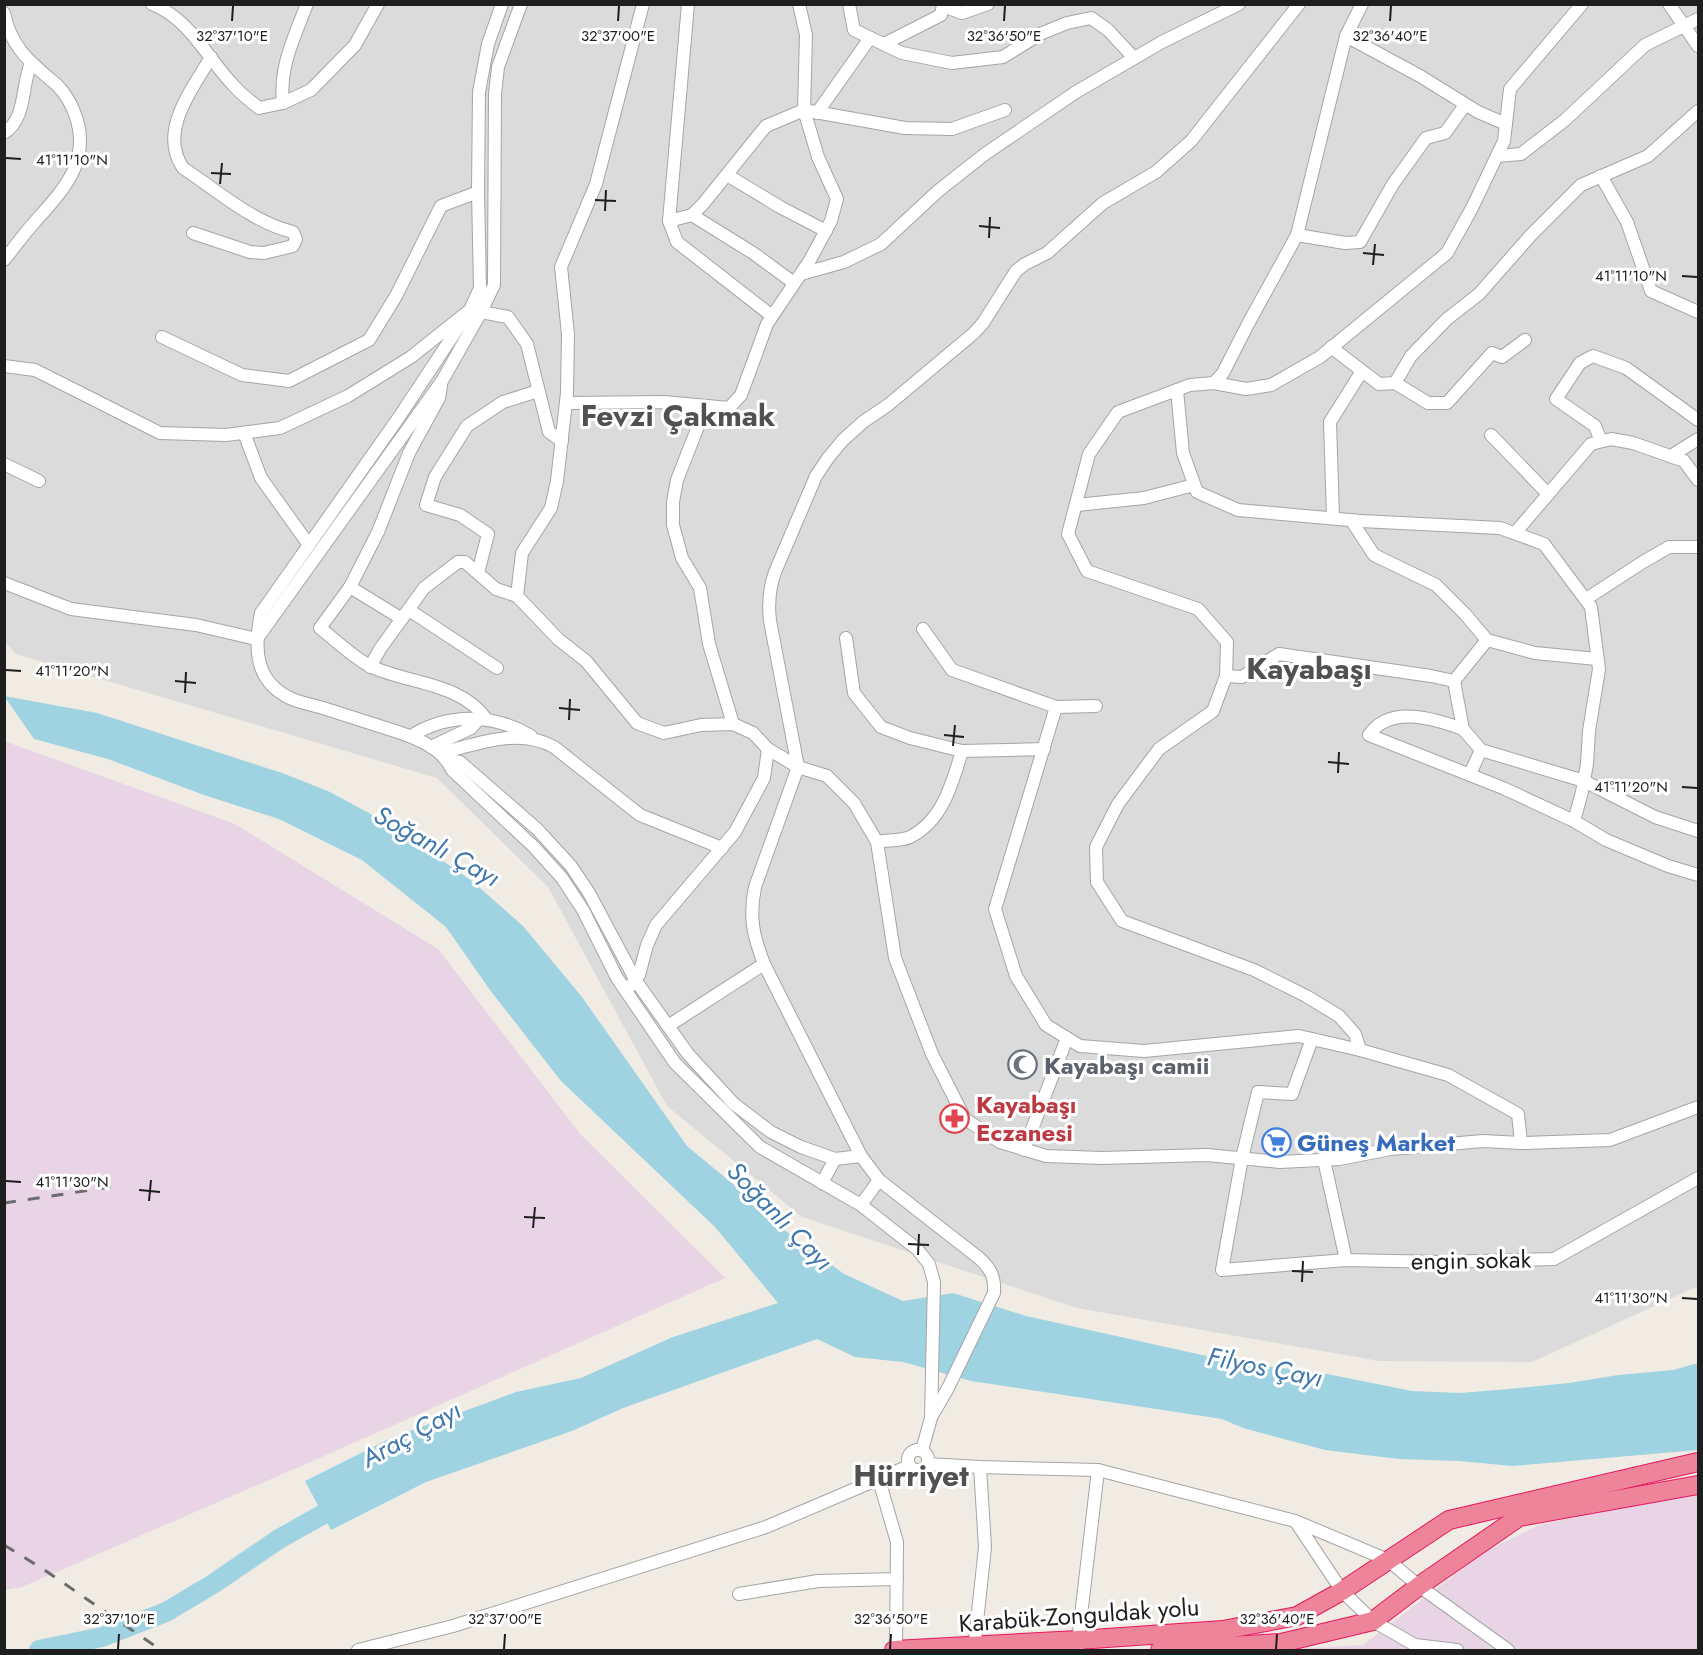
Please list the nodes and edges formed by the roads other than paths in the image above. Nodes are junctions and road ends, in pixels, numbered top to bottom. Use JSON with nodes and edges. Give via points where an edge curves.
{"nodes":[{"id":1,"x":5,"y":4,"type":"edge"},
{"id":2,"x":152,"y":4,"type":"edge"},
{"id":3,"x":307,"y":4,"type":"edge"},
{"id":4,"x":378,"y":4,"type":"edge"},
{"id":5,"x":502,"y":4,"type":"edge"},
{"id":6,"x":521,"y":4,"type":"edge"},
{"id":7,"x":644,"y":4,"type":"edge"},
{"id":8,"x":688,"y":4,"type":"edge"},
{"id":9,"x":799,"y":4,"type":"edge"},
{"id":10,"x":849,"y":4,"type":"edge"},
{"id":11,"x":988,"y":4,"type":"edge"},
{"id":12,"x":1239,"y":4,"type":"edge"},
{"id":13,"x":1299,"y":4,"type":"edge"},
{"id":14,"x":1362,"y":4,"type":"edge"},
{"id":15,"x":1582,"y":4,"type":"edge"},
{"id":16,"x":1669,"y":4,"type":"edge"},
{"id":17,"x":943,"y":5,"type":"edge"},
{"id":18,"x":4,"y":11,"type":"edge"},
{"id":19,"x":1698,"y":19,"type":"edge"},
{"id":20,"x":1683,"y":26,"type":"junction"},
{"id":21,"x":1346,"y":36,"type":"junction"},
{"id":22,"x":870,"y":38,"type":"junction"},
{"id":23,"x":884,"y":45,"type":"junction"},
{"id":24,"x":1698,"y":46,"type":"edge"},
{"id":25,"x":211,"y":57,"type":"junction"},
{"id":26,"x":1134,"y":58,"type":"junction"},
{"id":27,"x":31,"y":63,"type":"junction"},
{"id":28,"x":283,"y":104,"type":"junction"},
{"id":29,"x":1466,"y":105,"type":"junction"},
{"id":30,"x":804,"y":110,"type":"junction"},
{"id":31,"x":1005,"y":110,"type":"dead end"},
{"id":32,"x":1698,"y":111,"type":"edge"},
{"id":33,"x":817,"y":113,"type":"junction"},
{"id":34,"x":1506,"y":124,"type":"junction"},
{"id":35,"x":4,"y":133,"type":"edge"},
{"id":36,"x":1497,"y":156,"type":"junction"},
{"id":37,"x":727,"y":175,"type":"junction"},
{"id":38,"x":1601,"y":176,"type":"junction"},
{"id":39,"x":478,"y":192,"type":"junction"},
{"id":40,"x":692,"y":214,"type":"junction"},
{"id":41,"x":669,"y":221,"type":"junction"},
{"id":42,"x":826,"y":231,"type":"junction"},
{"id":43,"x":193,"y":233,"type":"dead end"},
{"id":44,"x":1297,"y":235,"type":"junction"},
{"id":45,"x":4,"y":260,"type":"edge"},
{"id":46,"x":797,"y":279,"type":"junction"},
{"id":47,"x":476,"y":311,"type":"junction"},
{"id":48,"x":1698,"y":312,"type":"edge"},
{"id":49,"x":772,"y":316,"type":"junction"},
{"id":50,"x":162,"y":337,"type":"dead end"},
{"id":51,"x":1525,"y":339,"type":"dead end"},
{"id":52,"x":1331,"y":347,"type":"junction"},
{"id":53,"x":4,"y":366,"type":"edge"},
{"id":54,"x":1362,"y":371,"type":"junction"},
{"id":55,"x":442,"y":381,"type":"junction"},
{"id":56,"x":1214,"y":383,"type":"junction"},
{"id":57,"x":1395,"y":383,"type":"junction"},
{"id":58,"x":1177,"y":390,"type":"junction"},
{"id":59,"x":538,"y":391,"type":"junction"},
{"id":60,"x":566,"y":403,"type":"junction"},
{"id":61,"x":706,"y":406,"type":"junction"},
{"id":62,"x":1698,"y":420,"type":"edge"},
{"id":63,"x":244,"y":433,"type":"junction"},
{"id":64,"x":1491,"y":435,"type":"dead end"},
{"id":65,"x":1698,"y":439,"type":"edge"},
{"id":66,"x":562,"y":441,"type":"junction"},
{"id":67,"x":1601,"y":441,"type":"junction"},
{"id":68,"x":1671,"y":456,"type":"junction"},
{"id":69,"x":4,"y":464,"type":"edge"},
{"id":70,"x":1698,"y":480,"type":"edge"},
{"id":71,"x":39,"y":482,"type":"dead end"},
{"id":72,"x":1194,"y":485,"type":"junction"},
{"id":73,"x":1548,"y":494,"type":"junction"},
{"id":74,"x":1077,"y":505,"type":"junction"},
{"id":75,"x":1333,"y":518,"type":"junction"},
{"id":76,"x":1351,"y":520,"type":"junction"},
{"id":77,"x":1515,"y":533,"type":"junction"},
{"id":78,"x":309,"y":545,"type":"junction"},
{"id":79,"x":1698,"y":547,"type":"edge"},
{"id":80,"x":478,"y":573,"type":"junction"},
{"id":81,"x":4,"y":583,"type":"edge"},
{"id":82,"x":350,"y":587,"type":"junction"},
{"id":83,"x":517,"y":596,"type":"junction"},
{"id":84,"x":1586,"y":599,"type":"junction"},
{"id":85,"x":405,"y":615,"type":"junction"},
{"id":86,"x":923,"y":628,"type":"dead end"},
{"id":87,"x":846,"y":638,"type":"dead end"},
{"id":88,"x":256,"y":639,"type":"junction"},
{"id":89,"x":1487,"y":640,"type":"junction"},
{"id":90,"x":1597,"y":659,"type":"junction"},
{"id":91,"x":370,"y":667,"type":"junction"},
{"id":92,"x":496,"y":668,"type":"dead end"},
{"id":93,"x":1226,"y":676,"type":"junction"},
{"id":94,"x":1454,"y":681,"type":"junction"},
{"id":95,"x":1095,"y":706,"type":"dead end"},
{"id":96,"x":1056,"y":707,"type":"junction"},
{"id":97,"x":483,"y":720,"type":"junction"},
{"id":98,"x":733,"y":724,"type":"junction"},
{"id":99,"x":1463,"y":729,"type":"junction"},
{"id":100,"x":411,"y":736,"type":"junction"},
{"id":101,"x":533,"y":738,"type":"junction"},
{"id":102,"x":768,"y":749,"type":"junction"},
{"id":103,"x":1044,"y":749,"type":"junction"},
{"id":104,"x":1481,"y":750,"type":"junction"},
{"id":105,"x":962,"y":751,"type":"junction"},
{"id":106,"x":440,"y":754,"type":"junction"},
{"id":107,"x":798,"y":767,"type":"junction"},
{"id":108,"x":1470,"y":774,"type":"junction"},
{"id":109,"x":1584,"y":781,"type":"junction"},
{"id":110,"x":1574,"y":821,"type":"junction"},
{"id":111,"x":1698,"y":831,"type":"edge"},
{"id":112,"x":877,"y":842,"type":"junction"},
{"id":113,"x":722,"y":848,"type":"junction"},
{"id":114,"x":1698,"y":874,"type":"edge"},
{"id":115,"x":764,"y":964,"type":"junction"},
{"id":116,"x":636,"y":981,"type":"junction"},
{"id":117,"x":626,"y":991,"type":"junction"},
{"id":118,"x":668,"y":1026,"type":"junction"},
{"id":119,"x":1067,"y":1038,"type":"junction"},
{"id":120,"x":1312,"y":1039,"type":"junction"},
{"id":121,"x":1360,"y":1050,"type":"junction"},
{"id":122,"x":1698,"y":1107,"type":"edge"},
{"id":123,"x":1521,"y":1143,"type":"junction"},
{"id":124,"x":1024,"y":1150,"type":"junction"},
{"id":125,"x":861,"y":1156,"type":"junction"},
{"id":126,"x":1242,"y":1158,"type":"junction"},
{"id":127,"x":835,"y":1159,"type":"junction"},
{"id":128,"x":1324,"y":1160,"type":"junction"},
{"id":129,"x":1698,"y":1178,"type":"edge"},
{"id":130,"x":879,"y":1180,"type":"junction"},
{"id":131,"x":822,"y":1183,"type":"junction"},
{"id":132,"x":861,"y":1205,"type":"junction"},
{"id":133,"x":1346,"y":1260,"type":"junction"},
{"id":134,"x":931,"y":1418,"type":"junction"},
{"id":135,"x":922,"y":1450,"type":"junction"},
{"id":136,"x":1698,"y":1462,"type":"edge"},
{"id":137,"x":928,"y":1464,"type":"junction"},
{"id":138,"x":909,"y":1466,"type":"junction"},
{"id":139,"x":980,"y":1467,"type":"junction"},
{"id":140,"x":1098,"y":1470,"type":"junction"},
{"id":141,"x":879,"y":1480,"type":"junction"},
{"id":142,"x":1698,"y":1485,"type":"edge"},
{"id":143,"x":1295,"y":1521,"type":"junction"},
{"id":144,"x":1388,"y":1560,"type":"junction"},
{"id":145,"x":897,"y":1579,"type":"junction"},
{"id":146,"x":1419,"y":1586,"type":"junction"},
{"id":147,"x":1342,"y":1591,"type":"junction"},
{"id":148,"x":739,"y":1594,"type":"dead end"},
{"id":149,"x":1373,"y":1621,"type":"junction"},
{"id":150,"x":1077,"y":1645,"type":"edge"},
{"id":151,"x":974,"y":1648,"type":"edge"},
{"id":152,"x":358,"y":1650,"type":"edge"},
{"id":153,"x":895,"y":1650,"type":"edge"},
{"id":154,"x":1160,"y":1650,"type":"edge"},
{"id":155,"x":1457,"y":1650,"type":"edge"},
{"id":156,"x":1508,"y":1650,"type":"edge"}],
"edges":[{"from":1,"to":18,"type":"street"},
{"from":2,"to":25,"type":"street","via":[[168,10]]},
{"from":3,"to":28,"type":"street","via":[[283,68]]},
{"from":4,"to":28,"type":"street","via":[[355,45],[311,90]]},
{"from":5,"to":39,"type":"street","via":[[488,44],[479,92]]},
{"from":6,"to":47,"type":"street","via":[[498,67],[495,94],[494,285]]},
{"from":7,"to":60,"type":"street","via":[[596,184],[561,267],[568,334]]},
{"from":8,"to":41,"type":"street"},
{"from":9,"to":30,"type":"street","via":[[806,35]]},
{"from":10,"to":22,"type":"street","via":[[854,30]]},
{"from":11,"to":17,"type":"street","via":[[962,13]]},
{"from":12,"to":26,"type":"street"},
{"from":13,"to":107,"type":"street","via":[[1191,141],[1156,172],[1103,203],[1047,253],[1016,271],[983,323],[843,440],[816,476],[775,572],[768,602]]},
{"from":14,"to":21,"type":"street"},
{"from":15,"to":34,"type":"street","via":[[1510,89]]},
{"from":16,"to":20,"type":"street"},
{"from":17,"to":23,"type":"street","via":[[941,15]]},
{"from":18,"to":27,"type":"street","via":[[14,43]]},
{"from":19,"to":20,"type":"street"},
{"from":20,"to":24,"type":"street"},
{"from":20,"to":36,"type":"street","via":[[1645,45],[1565,120],[1521,154]]},
{"from":21,"to":29,"type":"street"},
{"from":21,"to":44,"type":"street"},
{"from":22,"to":23,"type":"street"},
{"from":22,"to":33,"type":"street"},
{"from":23,"to":26,"type":"street","via":[[902,53],[952,63],[1003,57],[1040,34],[1091,18]]},
{"from":25,"to":28,"type":"street","via":[[233,85],[259,108]]},
{"from":25,"to":43,"type":"street","via":[[175,126],[174,150],[178,159],[183,168],[252,215],[293,232],[296,239],[293,246],[257,253]]},
{"from":26,"to":46,"type":"street","via":[[985,154],[881,244]]},
{"from":27,"to":35,"type":"street","via":[[20,113]]},
{"from":27,"to":45,"type":"street","via":[[63,91],[73,107],[80,151],[63,190]]},
{"from":29,"to":34,"type":"street"},
{"from":29,"to":44,"type":"street","via":[[1445,133],[1426,138],[1393,184],[1360,242]]},
{"from":30,"to":33,"type":"street"},
{"from":30,"to":37,"type":"street","via":[[766,126]]},
{"from":30,"to":42,"type":"street","via":[[818,157],[837,199]]},
{"from":31,"to":33,"type":"street","via":[[952,129],[905,128]]},
{"from":32,"to":38,"type":"street","via":[[1648,156]]},
{"from":34,"to":36,"type":"street"},
{"from":36,"to":52,"type":"street","via":[[1447,253]]},
{"from":37,"to":40,"type":"street"},
{"from":37,"to":42,"type":"street"},
{"from":38,"to":48,"type":"street","via":[[1627,222],[1651,291]]},
{"from":38,"to":57,"type":"street","via":[[1581,185],[1479,294],[1447,319],[1411,356]]},
{"from":39,"to":47,"type":"street","via":[[480,288]]},
{"from":39,"to":50,"type":"street","via":[[441,206],[369,340],[289,381],[242,375]]},
{"from":40,"to":41,"type":"street"},
{"from":40,"to":46,"type":"street"},
{"from":41,"to":49,"type":"street","via":[[677,242]]},
{"from":42,"to":46,"type":"street"},
{"from":44,"to":56,"type":"street"},
{"from":46,"to":49,"type":"street"},
{"from":47,"to":55,"type":"street"},
{"from":47,"to":59,"type":"street","via":[[508,317],[527,344]]},
{"from":47,"to":63,"type":"street","via":[[348,396],[280,428]]},
{"from":47,"to":78,"type":"street"},
{"from":49,"to":61,"type":"street","via":[[741,394],[729,408]]},
{"from":51,"to":57,"type":"street","via":[[1502,357],[1492,352],[1447,403],[1428,403]]},
{"from":52,"to":54,"type":"street"},
{"from":52,"to":56,"type":"street","via":[[1271,385],[1246,389]]},
{"from":53,"to":63,"type":"street","via":[[35,370],[160,433]]},
{"from":54,"to":57,"type":"street","via":[[1379,384]]},
{"from":54,"to":75,"type":"street","via":[[1330,422]]},
{"from":55,"to":82,"type":"street","via":[[439,398],[408,453],[378,532]]},
{"from":55,"to":88,"type":"street"},
{"from":56,"to":58,"type":"street"},
{"from":58,"to":72,"type":"street","via":[[1183,453]]},
{"from":58,"to":74,"type":"street","via":[[1118,412],[1089,454]]},
{"from":59,"to":66,"type":"street","via":[[549,432]]},
{"from":59,"to":80,"type":"street","via":[[503,402],[467,426],[435,477],[426,505],[460,515],[488,534]]},
{"from":60,"to":61,"type":"street","via":[[664,402]]},
{"from":60,"to":66,"type":"street"},
{"from":61,"to":98,"type":"street","via":[[677,480],[673,525],[682,558],[700,588],[709,644]]},
{"from":62,"to":67,"type":"street","via":[[1626,368],[1593,356],[1580,363],[1556,399],[1595,426]]},
{"from":63,"to":78,"type":"street","via":[[261,478]]},
{"from":64,"to":73,"type":"street"},
{"from":65,"to":68,"type":"street"},
{"from":66,"to":83,"type":"street","via":[[551,508],[522,553]]},
{"from":67,"to":68,"type":"street","via":[[1633,443]]},
{"from":67,"to":73,"type":"street","via":[[1590,444]]},
{"from":68,"to":70,"type":"street","via":[[1684,461]]},
{"from":69,"to":71,"type":"street"},
{"from":72,"to":74,"type":"street","via":[[1144,498]]},
{"from":72,"to":75,"type":"street","via":[[1197,492],[1238,510]]},
{"from":73,"to":77,"type":"street"},
{"from":74,"to":93,"type":"street","via":[[1068,534],[1088,571],[1198,609],[1227,642]]},
{"from":75,"to":76,"type":"street"},
{"from":76,"to":77,"type":"street","via":[[1500,528]]},
{"from":76,"to":89,"type":"street","via":[[1374,555],[1436,585]]},
{"from":77,"to":84,"type":"street","via":[[1544,544]]},
{"from":78,"to":88,"type":"street","via":[[261,613]]},
{"from":79,"to":84,"type":"street","via":[[1670,547]]},
{"from":80,"to":83,"type":"street","via":[[496,589]]},
{"from":80,"to":85,"type":"street","via":[[465,561],[458,562],[424,588]]},
{"from":81,"to":88,"type":"street","via":[[70,609],[196,625]]},
{"from":82,"to":85,"type":"street"},
{"from":82,"to":91,"type":"street","via":[[320,628]]},
{"from":83,"to":98,"type":"street","via":[[558,639],[586,661],[637,723],[664,733],[701,725]]},
{"from":84,"to":90,"type":"street","via":[[1591,607]]},
{"from":85,"to":91,"type":"street"},
{"from":85,"to":92,"type":"street"},
{"from":86,"to":96,"type":"street","via":[[952,670]]},
{"from":87,"to":105,"type":"street","via":[[854,693],[881,727]]},
{"from":88,"to":100,"type":"street","via":[[260,666],[282,693]]},
{"from":89,"to":90,"type":"street","via":[[1535,653]]},
{"from":89,"to":94,"type":"street"},
{"from":90,"to":109,"type":"street","via":[[1599,669]]},
{"from":91,"to":97,"type":"street","via":[[461,696],[478,708]]},
{"from":93,"to":94,"type":"street","via":[[1242,677],[1279,654]]},
{"from":93,"to":121,"type":"street","via":[[1214,711],[1159,749],[1118,804],[1096,847],[1097,882],[1122,921],[1254,970],[1306,996],[1339,1016],[1354,1034]]},
{"from":94,"to":99,"type":"street"},
{"from":95,"to":96,"type":"street"},
{"from":96,"to":103,"type":"street"},
{"from":97,"to":100,"type":"street","via":[[442,721]]},
{"from":97,"to":101,"type":"street","via":[[514,726]]},
{"from":97,"to":106,"type":"street"},
{"from":98,"to":102,"type":"street","via":[[753,733]]},
{"from":99,"to":104,"type":"street"},
{"from":99,"to":108,"type":"street","via":[[1432,719],[1405,718],[1381,723],[1369,735]]},
{"from":100,"to":106,"type":"street"},
{"from":101,"to":106,"type":"street","via":[[503,738]]},
{"from":101,"to":113,"type":"street","via":[[554,747],[640,815]]},
{"from":102,"to":107,"type":"street"},
{"from":102,"to":113,"type":"street","via":[[764,778]]},
{"from":103,"to":105,"type":"street"},
{"from":103,"to":119,"type":"street","via":[[994,909],[1016,976],[1046,1025]]},
{"from":104,"to":108,"type":"street"},
{"from":104,"to":109,"type":"street"},
{"from":105,"to":112,"type":"street","via":[[950,793],[931,822],[908,838]]},
{"from":106,"to":116,"type":"street","via":[[460,762],[561,853],[589,893]]},
{"from":106,"to":117,"type":"street","via":[[562,878]]},
{"from":107,"to":112,"type":"street","via":[[826,776],[855,803]]},
{"from":107,"to":115,"type":"street","via":[[751,908],[752,927]]},
{"from":108,"to":110,"type":"street"},
{"from":109,"to":110,"type":"street"},
{"from":109,"to":111,"type":"street","via":[[1655,817]]},
{"from":110,"to":114,"type":"street","via":[[1606,840]]},
{"from":112,"to":124,"type":"street","via":[[894,958],[932,1054],[965,1119],[1000,1142]]},
{"from":113,"to":116,"type":"street","via":[[656,925]]},
{"from":115,"to":118,"type":"street"},
{"from":115,"to":125,"type":"street"},
{"from":116,"to":117,"type":"street"},
{"from":116,"to":118,"type":"street"},
{"from":117,"to":131,"type":"street","via":[[675,1063],[696,1085],[760,1147]]},
{"from":118,"to":127,"type":"street","via":[[688,1054],[746,1114],[784,1139]]},
{"from":119,"to":120,"type":"street","via":[[1080,1046],[1144,1051],[1299,1036]]},
{"from":119,"to":124,"type":"street"},
{"from":120,"to":121,"type":"street"},
{"from":120,"to":126,"type":"street","via":[[1292,1094],[1258,1092]]},
{"from":121,"to":123,"type":"street","via":[[1448,1075],[1518,1114]]},
{"from":122,"to":123,"type":"street","via":[[1610,1140]]},
{"from":123,"to":128,"type":"street","via":[[1483,1141]]},
{"from":124,"to":126,"type":"street","via":[[1080,1158]]},
{"from":125,"to":127,"type":"street"},
{"from":125,"to":130,"type":"street"},
{"from":126,"to":128,"type":"street","via":[[1280,1162]]},
{"from":126,"to":133,"type":"street","name":"engin sokak","via":[[1222,1270]]},
{"from":127,"to":131,"type":"street"},
{"from":128,"to":133,"type":"street"},
{"from":129,"to":133,"type":"street","name":"engin sokak","via":[[1554,1259]]},
{"from":130,"to":132,"type":"street"},
{"from":130,"to":134,"type":"street","via":[[979,1258],[990,1268],[995,1280],[994,1293]]},
{"from":131,"to":132,"type":"street"},
{"from":132,"to":134,"type":"street","via":[[917,1249],[929,1264],[934,1282]]},
{"from":134,"to":135,"type":"street"},
{"from":135,"to":137,"type":"street","via":[[928,1456]]},
{"from":135,"to":138,"type":"street","via":[[909,1456]]},
{"from":136,"to":144,"type":"highway","name":"Karabük-Zonguldak yolu","via":[[1449,1520]]},
{"from":137,"to":138,"type":"street","via":[[917,1471]]},
{"from":137,"to":139,"type":"street"},
{"from":138,"to":141,"type":"street"},
{"from":139,"to":140,"type":"street"},
{"from":139,"to":151,"type":"street","via":[[985,1547]]},
{"from":140,"to":143,"type":"street"},
{"from":140,"to":150,"type":"street"},
{"from":141,"to":145,"type":"street","via":[[897,1542]]},
{"from":141,"to":152,"type":"street","via":[[766,1527],[453,1626]]},
{"from":142,"to":146,"type":"highway","name":"Karabük-Zonguldak yolu","via":[[1520,1517]]},
{"from":143,"to":144,"type":"street"},
{"from":143,"to":147,"type":"street"},
{"from":144,"to":146,"type":"street"},
{"from":144,"to":147,"type":"highway","name":"Karabük-Zonguldak yolu"},
{"from":145,"to":148,"type":"street","via":[[818,1581]]},
{"from":145,"to":153,"type":"street"},
{"from":146,"to":149,"type":"highway","name":"Karabük-Zonguldak yolu"},
{"from":146,"to":156,"type":"street"},
{"from":147,"to":149,"type":"street"},
{"from":147,"to":150,"type":"highway","name":"Karabük-Zonguldak yolu","via":[[1297,1616],[1223,1630]]},
{"from":149,"to":154,"type":"highway","name":"Karabük-Zonguldak yolu","via":[[1281,1643]]},
{"from":149,"to":155,"type":"street","via":[[1415,1645]]},
{"from":150,"to":151,"type":"highway","name":"Karabük-Zonguldak yolu"},
{"from":151,"to":153,"type":"highway","name":"Karabük-Zonguldak yolu"}]}
